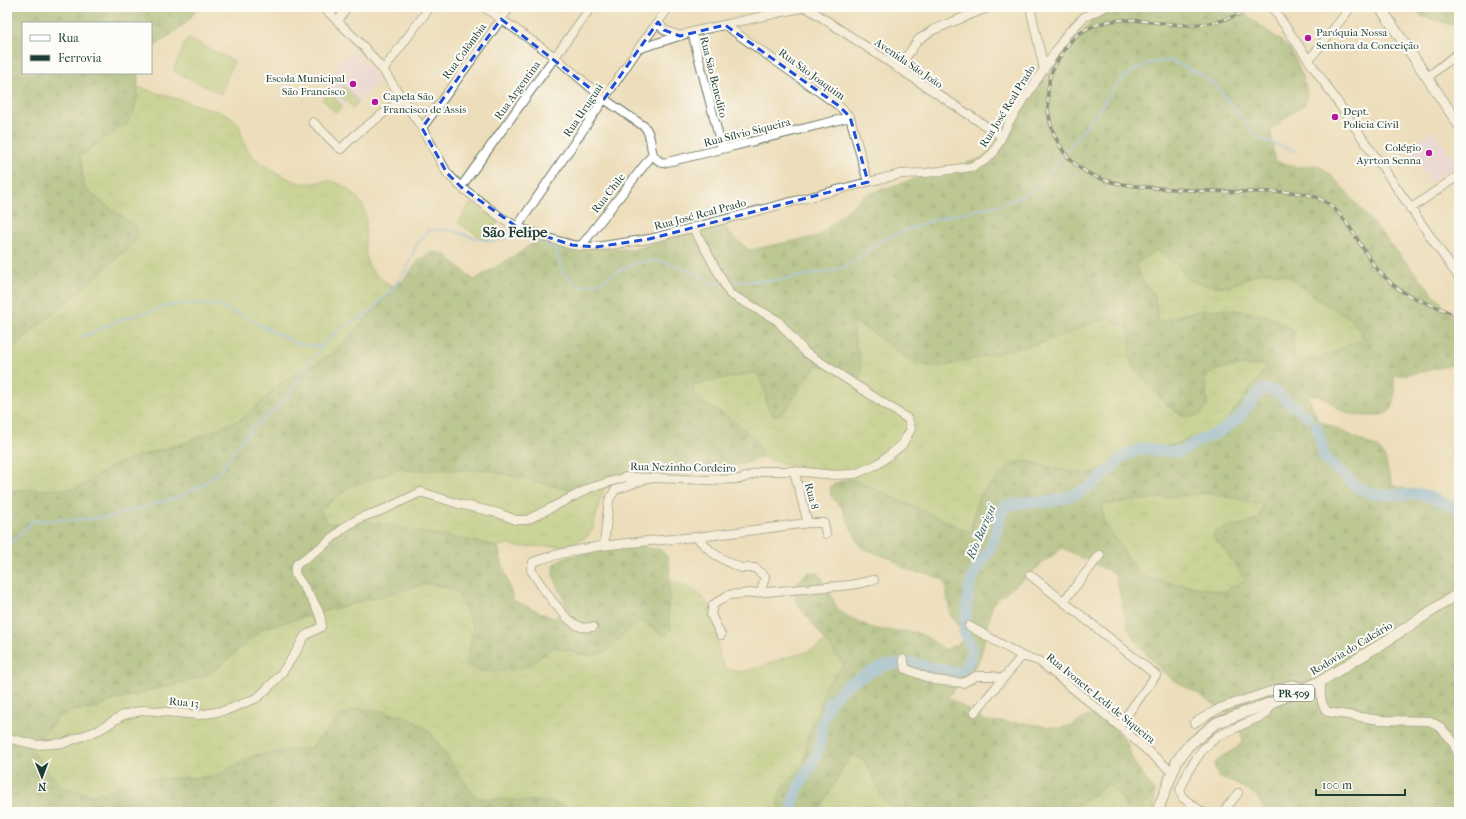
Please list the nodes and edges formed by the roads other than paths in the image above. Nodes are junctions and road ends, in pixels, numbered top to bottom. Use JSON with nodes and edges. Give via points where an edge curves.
{"nodes":[{"id":1,"x":323,"y":7,"type":"edge"},
{"id":2,"x":348,"y":7,"type":"edge"},
{"id":3,"x":430,"y":7,"type":"edge"},
{"id":4,"x":484,"y":7,"type":"edge"},
{"id":5,"x":510,"y":7,"type":"edge"},
{"id":6,"x":591,"y":7,"type":"edge"},
{"id":7,"x":669,"y":7,"type":"edge"},
{"id":8,"x":806,"y":7,"type":"edge"},
{"id":9,"x":989,"y":7,"type":"edge"},
{"id":10,"x":1030,"y":7,"type":"edge"},
{"id":11,"x":1105,"y":7,"type":"edge"},
{"id":12,"x":1272,"y":7,"type":"edge"},
{"id":13,"x":1351,"y":7,"type":"edge"},
{"id":14,"x":1380,"y":7,"type":"edge"},
{"id":15,"x":1387,"y":7,"type":"edge"},
{"id":16,"x":501,"y":19,"type":"junction"},
{"id":17,"x":338,"y":21,"type":"junction"},
{"id":18,"x":658,"y":22,"type":"junction"},
{"id":19,"x":725,"y":25,"type":"junction"},
{"id":20,"x":692,"y":32,"type":"junction"},
{"id":21,"x":680,"y":36,"type":"junction"},
{"id":22,"x":638,"y":49,"type":"junction"},
{"id":23,"x":1459,"y":52,"type":"edge"},
{"id":24,"x":555,"y":57,"type":"junction"},
{"id":25,"x":1309,"y":60,"type":"junction"},
{"id":26,"x":898,"y":69,"type":"junction"},
{"id":27,"x":1044,"y":69,"type":"junction"},
{"id":28,"x":383,"y":70,"type":"junction"},
{"id":29,"x":1430,"y":76,"type":"junction"},
{"id":30,"x":402,"y":99,"type":"junction"},
{"id":31,"x":604,"y":99,"type":"junction"},
{"id":32,"x":1459,"y":113,"type":"edge"},
{"id":33,"x":850,"y":117,"type":"junction"},
{"id":34,"x":313,"y":122,"type":"dead end"},
{"id":35,"x":1459,"y":125,"type":"edge"},
{"id":36,"x":422,"y":128,"type":"junction"},
{"id":37,"x":1001,"y":136,"type":"junction"},
{"id":38,"x":722,"y":150,"type":"junction"},
{"id":39,"x":652,"y":154,"type":"junction"},
{"id":40,"x":1459,"y":175,"type":"edge"},
{"id":41,"x":868,"y":182,"type":"junction"},
{"id":42,"x":461,"y":187,"type":"junction"},
{"id":43,"x":1410,"y":209,"type":"junction"},
{"id":44,"x":518,"y":227,"type":"junction"},
{"id":45,"x":693,"y":227,"type":"junction"},
{"id":46,"x":581,"y":246,"type":"junction"},
{"id":47,"x":1459,"y":278,"type":"edge"},
{"id":48,"x":794,"y":471,"type":"junction"},
{"id":49,"x":649,"y":478,"type":"junction"},
{"id":50,"x":808,"y":523,"type":"junction"},
{"id":51,"x":826,"y":534,"type":"dead end"},
{"id":52,"x":696,"y":537,"type":"junction"},
{"id":53,"x":604,"y":545,"type":"junction"},
{"id":54,"x":1100,"y":555,"type":"dead end"},
{"id":55,"x":1030,"y":575,"type":"dead end"},
{"id":56,"x":874,"y":580,"type":"dead end"},
{"id":57,"x":760,"y":592,"type":"junction"},
{"id":58,"x":1459,"y":592,"type":"edge"},
{"id":59,"x":1064,"y":601,"type":"junction"},
{"id":60,"x":322,"y":618,"type":"joint"},
{"id":61,"x":969,"y":626,"type":"dead end"},
{"id":62,"x":593,"y":627,"type":"dead end"},
{"id":63,"x":721,"y":635,"type":"dead end"},
{"id":64,"x":1022,"y":656,"type":"junction"},
{"id":65,"x":903,"y":659,"type":"dead end"},
{"id":66,"x":1003,"y":680,"type":"junction"},
{"id":67,"x":1321,"y":681,"type":"junction"},
{"id":68,"x":1305,"y":688,"type":"junction"},
{"id":69,"x":1273,"y":702,"type":"junction"},
{"id":70,"x":975,"y":712,"type":"dead end"},
{"id":71,"x":1194,"y":723,"type":"dead end"},
{"id":72,"x":1119,"y":726,"type":"junction"},
{"id":73,"x":7,"y":738,"type":"edge"},
{"id":74,"x":1459,"y":756,"type":"edge"},
{"id":75,"x":1172,"y":772,"type":"junction"},
{"id":76,"x":1238,"y":793,"type":"dead end"},
{"id":77,"x":1157,"y":812,"type":"edge"},
{"id":78,"x":1202,"y":812,"type":"edge"},
{"id":79,"x":1222,"y":812,"type":"edge"}],
"edges":[{"from":1,"to":17,"type":"street","name":"Rua José Real Prado"},
{"from":2,"to":17,"type":"street"},
{"from":3,"to":28,"type":"street"},
{"from":4,"to":16,"type":"street"},
{"from":5,"to":16,"type":"street","name":"Rua Colômbia"},
{"from":6,"to":24,"type":"street","name":"Rua Argentina"},
{"from":7,"to":18,"type":"street","name":"Rua Uruguai"},
{"from":8,"to":19,"type":"street"},
{"from":8,"to":26,"type":"street","name":"Avenida São João"},
{"from":9,"to":26,"type":"street","via":[[933,30],[918,40]]},
{"from":10,"to":27,"type":"street"},
{"from":11,"to":27,"type":"street","name":"Rua José Real Prado","via":[[1084,17],[1067,34]]},
{"from":12,"to":25,"type":"street"},
{"from":13,"to":25,"type":"street"},
{"from":14,"to":29,"type":"main road"},
{"from":15,"to":29,"type":"main road"},
{"from":16,"to":24,"type":"street"},
{"from":16,"to":36,"type":"street","name":"Rua Colômbia"},
{"from":17,"to":28,"type":"street","name":"Rua José Real Prado"},
{"from":18,"to":21,"type":"street","via":[[664,30]]},
{"from":18,"to":22,"type":"street","name":"Rua Uruguai"},
{"from":19,"to":20,"type":"street"},
{"from":19,"to":33,"type":"street","name":"Rua São Joaquim","via":[[839,106]]},
{"from":20,"to":21,"type":"street"},
{"from":20,"to":38,"type":"street","name":"Rua São Benedito"},
{"from":21,"to":22,"type":"street"},
{"from":22,"to":31,"type":"street","name":"Rua Uruguai"},
{"from":23,"to":29,"type":"street"},
{"from":24,"to":31,"type":"street"},
{"from":24,"to":42,"type":"street","name":"Rua Argentina"},
{"from":25,"to":43,"type":"street"},
{"from":26,"to":37,"type":"street","name":"Avenida São João"},
{"from":27,"to":37,"type":"street","name":"Rua José Real Prado"},
{"from":28,"to":30,"type":"street","name":"Rua José Real Prado"},
{"from":29,"to":32,"type":"main road"},
{"from":29,"to":35,"type":"main road"},
{"from":30,"to":34,"type":"street","via":[[341,149]]},
{"from":30,"to":36,"type":"street","name":"Rua José Real Prado"},
{"from":31,"to":39,"type":"street","via":[[645,127],[649,133]]},
{"from":31,"to":44,"type":"street","name":"Rua Uruguai"},
{"from":33,"to":38,"type":"street","name":"Rua Sílvio Siqueira"},
{"from":33,"to":41,"type":"street"},
{"from":36,"to":42,"type":"street","name":"Rua José Real Prado","via":[[447,173]]},
{"from":37,"to":41,"type":"street","name":"Rua José Real Prado","via":[[994,152],[970,167],[901,174]]},
{"from":38,"to":39,"type":"street","name":"Rua Sílvio Siqueira","via":[[663,163]]},
{"from":39,"to":46,"type":"street","name":"Rua Chile"},
{"from":40,"to":43,"type":"street"},
{"from":41,"to":45,"type":"street","name":"Rua José Real Prado"},
{"from":42,"to":44,"type":"street","name":"Rua José Real Prado"},
{"from":43,"to":47,"type":"street"},
{"from":44,"to":46,"type":"street","name":"Rua José Real Prado"},
{"from":45,"to":46,"type":"street","name":"Rua José Real Prado","via":[[649,239],[596,247]]},
{"from":45,"to":48,"type":"street","name":"Rua Nezinho Cordeiro","via":[[730,294],[777,320],[805,352],[908,419],[911,429],[902,445],[878,464],[855,474]]},
{"from":48,"to":49,"type":"street","name":"Rua Nezinho Cordeiro","via":[[763,471],[740,479]]},
{"from":48,"to":50,"type":"street","name":"Rua 8"},
{"from":49,"to":53,"type":"street","via":[[614,490],[609,500]]},
{"from":49,"to":60,"type":"street","name":"Rua Nezinho Cordeiro","via":[[626,477],[590,488],[527,520],[516,520],[421,492],[413,495],[360,518],[297,564],[295,574]]},
{"from":50,"to":51,"type":"street","name":"Rua 8","via":[[824,523]]},
{"from":50,"to":52,"type":"street"},
{"from":52,"to":53,"type":"street"},
{"from":52,"to":57,"type":"street","via":[[713,553],[728,562],[741,568],[755,568],[766,577]]},
{"from":53,"to":62,"type":"street","via":[[532,562],[531,570],[552,602],[580,627]]},
{"from":54,"to":59,"type":"street"},
{"from":55,"to":59,"type":"street"},
{"from":56,"to":57,"type":"street","via":[[851,585]]},
{"from":57,"to":63,"type":"street","via":[[728,595],[713,605],[711,615]]},
{"from":58,"to":67,"type":"main road","name":"Rodovia do Calcário","number":"PR-509"},
{"from":59,"to":72,"type":"street","via":[[1156,675]]},
{"from":60,"to":73,"type":"street","name":"Rua 13","via":[[321,627],[304,637],[271,685],[257,698],[227,710],[199,715],[145,710],[123,715],[99,730],[64,743],[36,745]]},
{"from":61,"to":64,"type":"street","name":"Rua Ivonete Ledi de Siqueira"},
{"from":64,"to":66,"type":"street"},
{"from":64,"to":72,"type":"street","name":"Rua Ivonete Ledi de Siqueira","via":[[1039,661]]},
{"from":65,"to":66,"type":"street","via":[[906,669],[934,680],[963,682],[976,676],[992,676]]},
{"from":66,"to":70,"type":"street"},
{"from":67,"to":68,"type":"main road","name":"Rodovia do Calcário","number":"PR-509"},
{"from":67,"to":74,"type":"street","via":[[1321,703],[1328,712],[1380,720],[1430,721],[1452,740]]},
{"from":68,"to":69,"type":"main road","name":"Rodovia do Calcário","number":"PR-509"},
{"from":68,"to":71,"type":"street","via":[[1292,684],[1220,708]]},
{"from":69,"to":75,"type":"main road","name":"Rodovia do Calcário","number":"PR-509","via":[[1216,723],[1188,746]]},
{"from":69,"to":78,"type":"street","via":[[1266,714],[1218,736],[1203,749],[1190,768],[1180,790],[1183,798]]},
{"from":72,"to":75,"type":"street","name":"Rua Ivonete Ledi de Siqueira"},
{"from":75,"to":77,"type":"main road","name":"Rodovia do Calcário","number":"PR-509"},
{"from":76,"to":79,"type":"street"}]}
